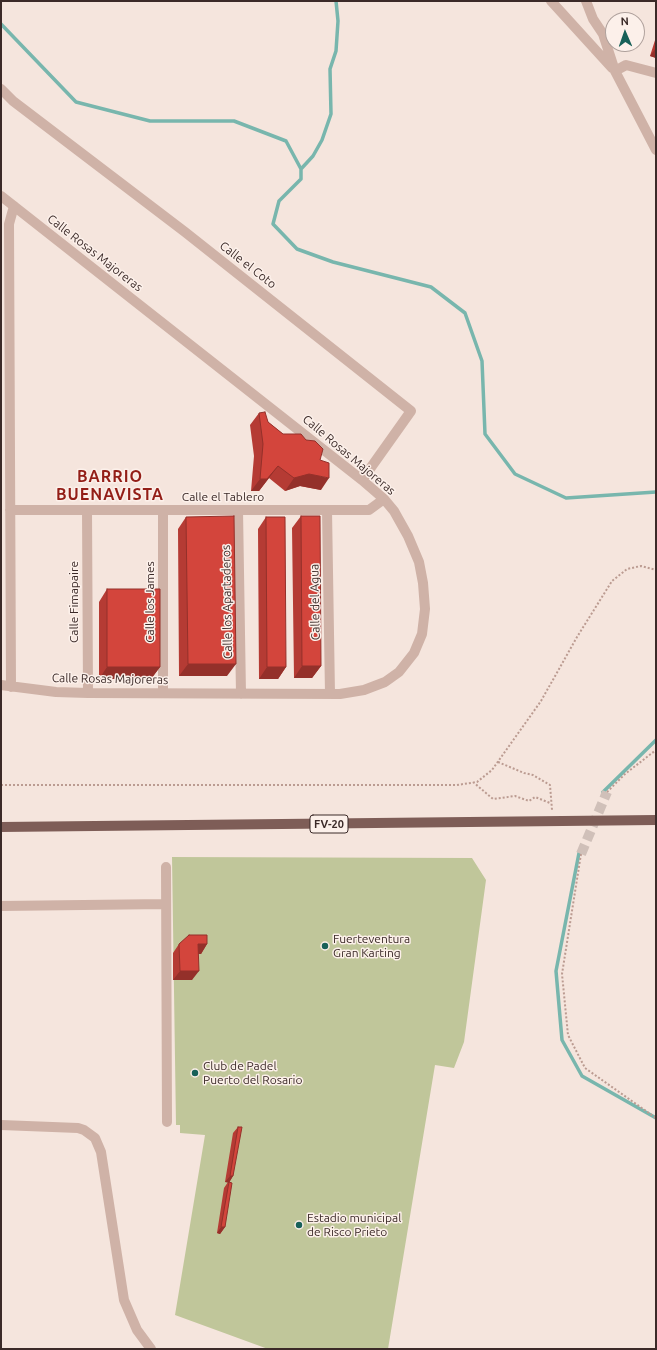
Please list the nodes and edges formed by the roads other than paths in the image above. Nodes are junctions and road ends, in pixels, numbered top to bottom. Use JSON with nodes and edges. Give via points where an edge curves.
{"nodes":[{"id":1,"x":551,"y":1,"type":"edge"},
{"id":2,"x":586,"y":1,"type":"edge"},
{"id":3,"x":593,"y":1,"type":"edge"},
{"id":4,"x":603,"y":34,"type":"junction"},
{"id":5,"x":615,"y":71,"type":"junction"},
{"id":6,"x":656,"y":73,"type":"edge"},
{"id":7,"x":1,"y":89,"type":"edge"},
{"id":8,"x":656,"y":150,"type":"edge"},
{"id":9,"x":1,"y":196,"type":"edge"},
{"id":10,"x":14,"y":206,"type":"junction"},
{"id":11,"x":362,"y":480,"type":"junction"},
{"id":12,"x":384,"y":499,"type":"junction"},
{"id":13,"x":10,"y":510,"type":"junction"},
{"id":14,"x":87,"y":510,"type":"junction"},
{"id":15,"x":163,"y":510,"type":"junction"},
{"id":16,"x":238,"y":510,"type":"junction"},
{"id":17,"x":327,"y":510,"type":"junction"},
{"id":18,"x":6,"y":686,"type":"edge"},
{"id":19,"x":88,"y":693,"type":"junction"},
{"id":20,"x":163,"y":694,"type":"junction"},
{"id":21,"x":241,"y":694,"type":"junction"},
{"id":22,"x":330,"y":694,"type":"junction"},
{"id":23,"x":656,"y":820,"type":"edge"},
{"id":24,"x":1,"y":827,"type":"edge"},
{"id":25,"x":166,"y":867,"type":"dead end"},
{"id":26,"x":166,"y":904,"type":"junction"},
{"id":27,"x":1,"y":906,"type":"edge"},
{"id":28,"x":167,"y":1122,"type":"dead end"},
{"id":29,"x":1,"y":1125,"type":"edge"},
{"id":30,"x":151,"y":1349,"type":"edge"}],
"edges":[{"from":1,"to":5,"type":"street"},
{"from":2,"to":4,"type":"street"},
{"from":3,"to":4,"type":"street"},
{"from":4,"to":5,"type":"street"},
{"from":5,"to":6,"type":"street","via":[[626,65]]},
{"from":5,"to":8,"type":"street"},
{"from":7,"to":11,"type":"street","name":"Calle el Coto","via":[[13,101],[185,232],[411,410]]},
{"from":9,"to":10,"type":"street","name":"Calle Rosas Majoreras"},
{"from":10,"to":11,"type":"street","name":"Calle Rosas Majoreras"},
{"from":10,"to":13,"type":"street","via":[[9,224]]},
{"from":11,"to":12,"type":"street","name":"Calle Rosas Majoreras"},
{"from":12,"to":17,"type":"street","name":"Calle el Tablero","via":[[369,510]]},
{"from":12,"to":22,"type":"street","name":"Calle Rosas Majoreras","via":[[408,536],[424,583],[425,609],[422,634],[414,653],[399,672],[385,682],[364,690]]},
{"from":13,"to":14,"type":"street","name":"Calle el Tablero"},
{"from":13,"to":18,"type":"street"},
{"from":14,"to":15,"type":"street","name":"Calle el Tablero"},
{"from":14,"to":19,"type":"street","name":"Calle Fimapaire"},
{"from":15,"to":16,"type":"street","name":"Calle el Tablero"},
{"from":15,"to":20,"type":"street","name":"Calle los James"},
{"from":16,"to":17,"type":"street","name":"Calle el Tablero"},
{"from":16,"to":21,"type":"street","name":"Calle los Apartaderos"},
{"from":17,"to":22,"type":"street","name":"Calle del Agua"},
{"from":18,"to":19,"type":"street","name":"Calle Rosas Majoreras"},
{"from":19,"to":20,"type":"street","name":"Calle Rosas Majoreras"},
{"from":20,"to":21,"type":"street","name":"Calle Rosas Majoreras"},
{"from":21,"to":22,"type":"street","name":"Calle Rosas Majoreras"},
{"from":23,"to":24,"type":"main road","number":"FV-20"},
{"from":25,"to":26,"type":"street"},
{"from":26,"to":27,"type":"street"},
{"from":26,"to":28,"type":"street"},
{"from":29,"to":30,"type":"street","via":[[78,1128],[95,1138],[101,1152],[124,1300],[137,1330]]}]}
